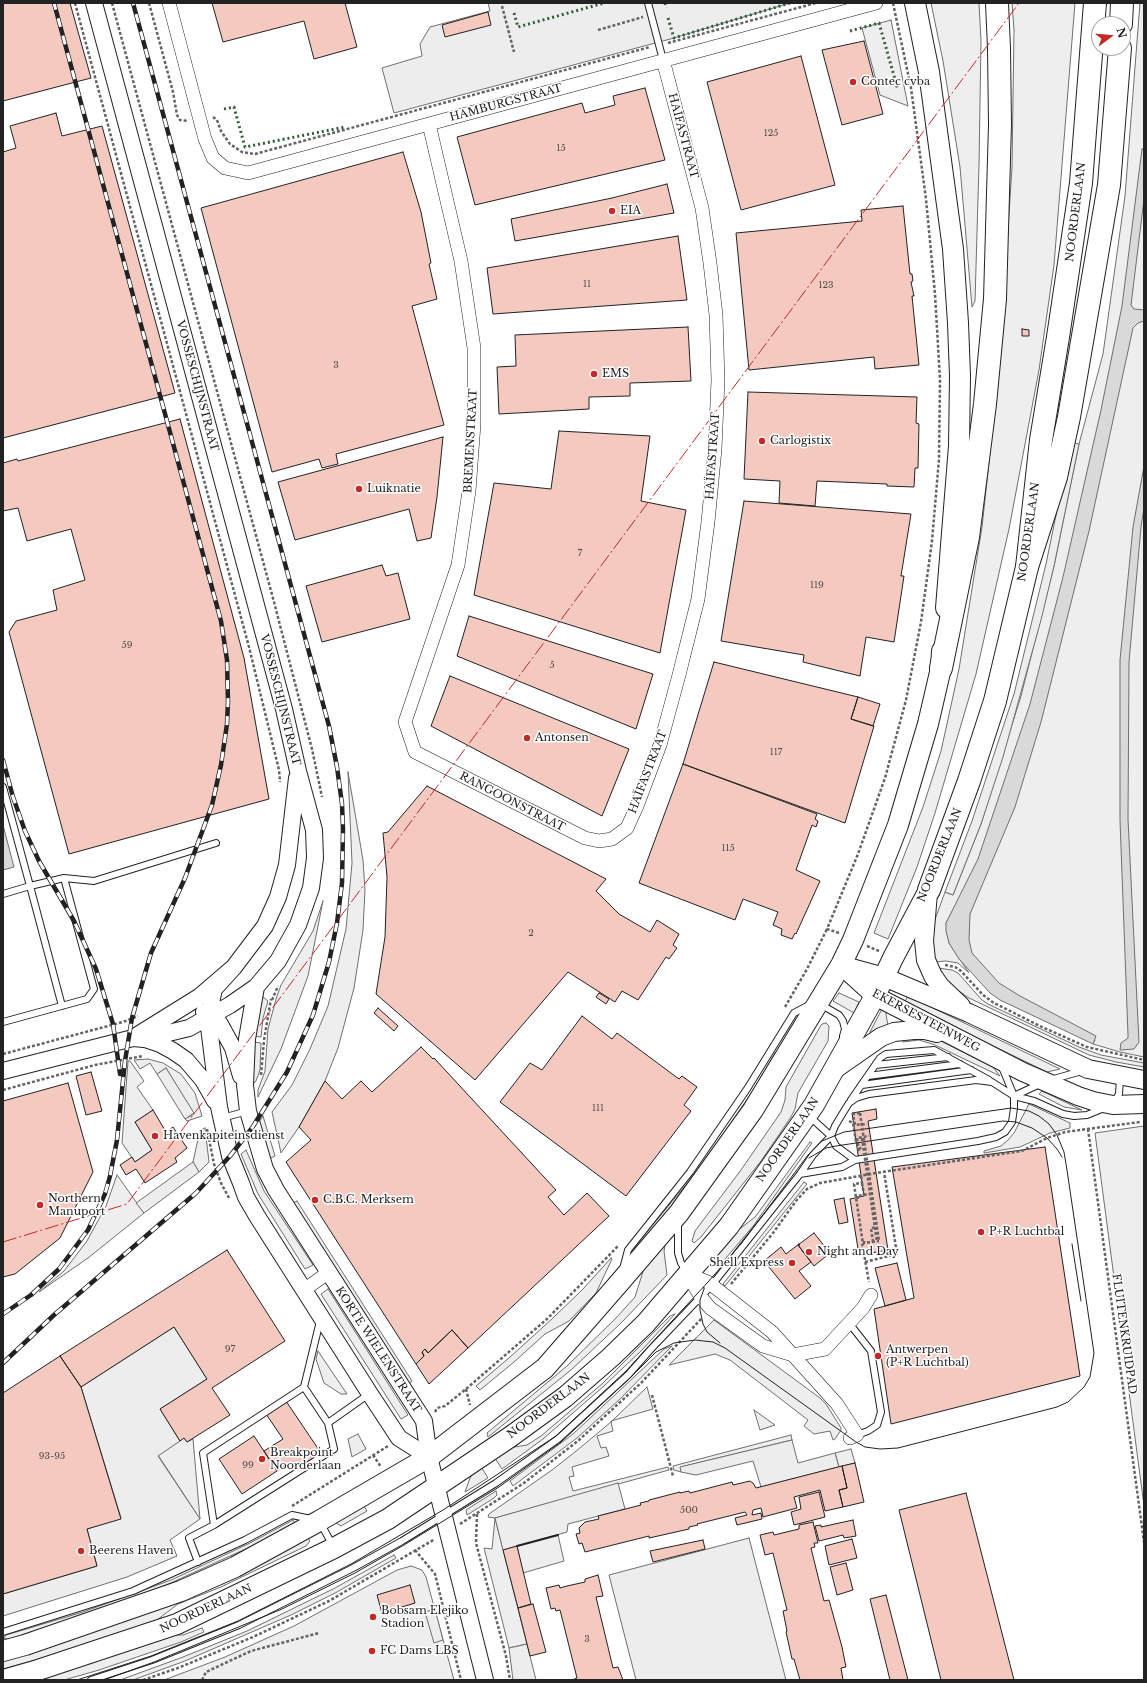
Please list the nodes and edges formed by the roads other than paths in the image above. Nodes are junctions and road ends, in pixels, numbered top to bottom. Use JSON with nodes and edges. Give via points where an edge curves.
{"nodes":[{"id":1,"x":94,"y":3,"type":"edge"},
{"id":2,"x":169,"y":3,"type":"edge"},
{"id":3,"x":648,"y":3,"type":"edge"},
{"id":4,"x":876,"y":3,"type":"edge"},
{"id":5,"x":915,"y":3,"type":"edge"},
{"id":6,"x":997,"y":3,"type":"edge"},
{"id":7,"x":1095,"y":3,"type":"edge"},
{"id":8,"x":1122,"y":3,"type":"edge"},
{"id":9,"x":1121,"y":16,"type":"edge"},
{"id":10,"x":1119,"y":56,"type":"edge"},
{"id":11,"x":663,"y":60,"type":"junction"},
{"id":12,"x":429,"y":124,"type":"junction"},
{"id":13,"x":1027,"y":567,"type":"junction"},
{"id":14,"x":941,"y":668,"type":"junction"},
{"id":15,"x":415,"y":752,"type":"joint"},
{"id":16,"x":298,"y":771,"type":"junction"},
{"id":17,"x":3,"y":787,"type":"edge"},
{"id":18,"x":612,"y":839,"type":"joint"},
{"id":19,"x":216,"y":843,"type":"dead end"},
{"id":20,"x":64,"y":878,"type":"junction"},
{"id":21,"x":30,"y":886,"type":"junction"},
{"id":22,"x":928,"y":890,"type":"junction"},
{"id":23,"x":3,"y":894,"type":"edge"},
{"id":24,"x":841,"y":965,"type":"junction"},
{"id":25,"x":234,"y":967,"type":"junction"},
{"id":26,"x":884,"y":977,"type":"junction"},
{"id":27,"x":256,"y":987,"type":"junction"},
{"id":28,"x":875,"y":996,"type":"junction"},
{"id":29,"x":819,"y":1003,"type":"junction"},
{"id":30,"x":62,"y":1006,"type":"junction"},
{"id":31,"x":180,"y":1009,"type":"junction"},
{"id":32,"x":969,"y":1013,"type":"junction"},
{"id":33,"x":210,"y":1015,"type":"junction"},
{"id":34,"x":3,"y":1022,"type":"edge"},
{"id":35,"x":954,"y":1038,"type":"junction"},
{"id":36,"x":138,"y":1039,"type":"junction"},
{"id":37,"x":948,"y":1056,"type":"junction"},
{"id":38,"x":997,"y":1058,"type":"junction"},
{"id":39,"x":960,"y":1064,"type":"junction"},
{"id":40,"x":876,"y":1065,"type":"junction"},
{"id":41,"x":835,"y":1069,"type":"junction"},
{"id":42,"x":1088,"y":1069,"type":"junction"},
{"id":43,"x":971,"y":1070,"type":"junction"},
{"id":44,"x":3,"y":1072,"type":"edge"},
{"id":45,"x":868,"y":1076,"type":"junction"},
{"id":46,"x":1120,"y":1076,"type":"junction"},
{"id":47,"x":1144,"y":1080,"type":"edge"},
{"id":48,"x":992,"y":1082,"type":"junction"},
{"id":49,"x":1046,"y":1082,"type":"junction"},
{"id":50,"x":245,"y":1085,"type":"junction"},
{"id":51,"x":862,"y":1085,"type":"junction"},
{"id":52,"x":1014,"y":1096,"type":"junction"},
{"id":53,"x":849,"y":1103,"type":"junction"},
{"id":54,"x":1144,"y":1104,"type":"edge"},
{"id":55,"x":1113,"y":1105,"type":"junction"},
{"id":56,"x":248,"y":1111,"type":"junction"},
{"id":57,"x":221,"y":1113,"type":"junction"},
{"id":58,"x":807,"y":1114,"type":"junction"},
{"id":59,"x":831,"y":1136,"type":"junction"},
{"id":60,"x":855,"y":1160,"type":"junction"},
{"id":61,"x":800,"y":1174,"type":"junction"},
{"id":62,"x":678,"y":1213,"type":"junction"},
{"id":63,"x":329,"y":1272,"type":"junction"},
{"id":64,"x":688,"y":1274,"type":"junction"},
{"id":65,"x":620,"y":1282,"type":"junction"},
{"id":66,"x":712,"y":1285,"type":"junction"},
{"id":67,"x":304,"y":1290,"type":"junction"},
{"id":68,"x":871,"y":1295,"type":"road end"},
{"id":69,"x":701,"y":1297,"type":"junction"},
{"id":70,"x":321,"y":1317,"type":"junction"},
{"id":71,"x":850,"y":1323,"type":"junction"},
{"id":72,"x":793,"y":1355,"type":"junction"},
{"id":73,"x":304,"y":1387,"type":"junction"},
{"id":74,"x":370,"y":1394,"type":"junction"},
{"id":75,"x":328,"y":1423,"type":"junction"},
{"id":76,"x":853,"y":1436,"type":"joint"},
{"id":77,"x":429,"y":1457,"type":"junction"},
{"id":78,"x":437,"y":1486,"type":"junction"},
{"id":79,"x":444,"y":1514,"type":"junction"},
{"id":80,"x":319,"y":1521,"type":"junction"},
{"id":81,"x":214,"y":1525,"type":"junction"},
{"id":82,"x":334,"y":1548,"type":"junction"},
{"id":83,"x":198,"y":1562,"type":"junction"},
{"id":84,"x":3,"y":1632,"type":"edge"},
{"id":85,"x":3,"y":1651,"type":"edge"},
{"id":86,"x":4,"y":1680,"type":"edge"},
{"id":87,"x":91,"y":1680,"type":"edge"},
{"id":88,"x":485,"y":1680,"type":"edge"}],
"edges":[{"from":1,"to":16,"type":"street","name":"VOSSESCHIJNSTRAAT","via":[[278,686]]},
{"from":2,"to":12,"type":"street","name":"HAMBURGSTRAAT","via":[[205,139],[213,158],[225,168],[248,173]]},
{"from":3,"to":11,"type":"lane"},
{"from":4,"to":11,"type":"street","name":"HAMBURGSTRAAT"},
{"from":5,"to":14,"type":"main road","via":[[929,72],[951,234],[958,323],[959,446]]},
{"from":6,"to":14,"type":"highway","via":[[1000,124],[995,299],[968,537]]},
{"from":7,"to":13,"type":"highway","name":"NOORDERLAAN","via":[[1081,183],[1041,440]]},
{"from":8,"to":9,"type":"highway"},
{"from":10,"to":13,"type":"highway","via":[[1109,185],[1069,417],[1056,477]]},
{"from":11,"to":12,"type":"street","name":"HAMBURGSTRAAT"},
{"from":11,"to":18,"type":"street","name":"HAÏFASTRAAT","via":[[704,216],[716,315],[718,380],[715,449],[698,599],[677,682],[660,745],[627,828]]},
{"from":12,"to":15,"type":"street","name":"BREMENSTRAAT","via":[[461,261],[474,348],[474,424],[469,491],[458,565],[404,722]]},
{"from":13,"to":22,"type":"highway","name":"NOORDERLAAN","via":[[994,701],[969,781]]},
{"from":14,"to":24,"type":"main road","via":[[928,724],[898,825]]},
{"from":15,"to":18,"type":"street","name":"RANGOONSTRAAT","via":[[585,838],[599,841]]},
{"from":16,"to":25,"type":"street","name":"VOSSESCHIJNSTRAAT","via":[[288,865],[278,897],[265,926]]},
{"from":16,"to":27,"type":"street","name":"VOSSESCHIJNSTRAAT","via":[[314,830],[315,858],[310,888],[298,925],[278,961]]},
{"from":17,"to":21,"type":"lane"},
{"from":19,"to":20,"type":"lane","via":[[94,881]]},
{"from":20,"to":21,"type":"lane"},
{"from":20,"to":30,"type":"lane","via":[[94,989],[88,999]]},
{"from":21,"to":23,"type":"lane"},
{"from":21,"to":30,"type":"lane"},
{"from":22,"to":26,"type":"main road","name":"NOORDERLAAN"},
{"from":22,"to":32,"type":"main road","via":[[924,941],[928,967],[940,986]]},
{"from":24,"to":26,"type":"main road","name":"EKERSESTEENWEG"},
{"from":24,"to":28,"type":"main road","name":"EKERSESTEENWEG"},
{"from":24,"to":29,"type":"main road"},
{"from":25,"to":31,"type":"street","name":"VOSSESCHIJNSTRAAT","via":[[199,997]]},
{"from":25,"to":33,"type":"street","via":[[214,990]]},
{"from":26,"to":28,"type":"main road","name":"NOORDERLAAN"},
{"from":26,"to":32,"type":"main road","name":"EKERSESTEENWEG"},
{"from":27,"to":33,"type":"street","name":"VOSSESCHIJNSTRAAT"},
{"from":27,"to":50,"type":"street","name":"KORTE WIELENSTRAAT","via":[[247,1039]]},
{"from":28,"to":35,"type":"main road","name":"EKERSESTEENWEG"},
{"from":28,"to":41,"type":"main road","name":"NOORDERLAAN"},
{"from":29,"to":41,"type":"lane","via":[[843,1020],[845,1029]]},
{"from":29,"to":62,"type":"main road","via":[[753,1110]]},
{"from":29,"to":65,"type":"lane","via":[[811,1004],[794,1013],[747,1089],[690,1172],[628,1250]]},
{"from":30,"to":34,"type":"lane"},
{"from":31,"to":33,"type":"street","via":[[199,1010]]},
{"from":31,"to":36,"type":"street","name":"VOSSESCHIJNSTRAAT"},
{"from":32,"to":42,"type":"main road","name":"EKERSESTEENWEG"},
{"from":33,"to":36,"type":"street","name":"VOSSESCHIJNSTRAAT","via":[[189,1028]]},
{"from":33,"to":50,"type":"street","name":"KORTE WIELENSTRAAT","via":[[221,1026],[233,1048]]},
{"from":33,"to":57,"type":"street","via":[[210,1045]]},
{"from":35,"to":38,"type":"main road","name":"EKERSESTEENWEG"},
{"from":35,"to":41,"type":"main road","via":[[925,1030],[894,1032],[880,1037]]},
{"from":36,"to":44,"type":"street","name":"VOSSESCHIJNSTRAAT"},
{"from":36,"to":57,"type":"street","via":[[160,1044],[186,1060],[203,1080]]},
{"from":37,"to":39,"type":"lane"},
{"from":37,"to":40,"type":"lane"},
{"from":37,"to":40,"type":"lane","via":[[934,1050],[886,1054]]},
{"from":38,"to":49,"type":"main road","name":"EKERSESTEENWEG"},
{"from":38,"to":52,"type":"lane"},
{"from":39,"to":43,"type":"lane"},
{"from":39,"to":45,"type":"lane"},
{"from":40,"to":45,"type":"lane"},
{"from":41,"to":58,"type":"main road","name":"NOORDERLAAN"},
{"from":42,"to":46,"type":"main road","name":"EKERSESTEENWEG"},
{"from":42,"to":49,"type":"lane"},
{"from":43,"to":48,"type":"lane"},
{"from":43,"to":51,"type":"lane"},
{"from":45,"to":51,"type":"lane"},
{"from":46,"to":47,"type":"main road","name":"EKERSESTEENWEG"},
{"from":46,"to":55,"type":"lane","via":[[1119,1094]]},
{"from":48,"to":52,"type":"lane"},
{"from":48,"to":53,"type":"lane","via":[[976,1080],[869,1094]]},
{"from":49,"to":52,"type":"lane"},
{"from":49,"to":55,"type":"main road","name":"EKERSESTEENWEG","via":[[1093,1102]]},
{"from":50,"to":56,"type":"street","name":"KORTE WIELENSTRAAT"},
{"from":51,"to":53,"type":"lane"},
{"from":52,"to":55,"type":"lane","via":[[1074,1116],[1086,1116]]},
{"from":52,"to":60,"type":"lane","via":[[1012,1122],[1005,1132],[996,1137]]},
{"from":53,"to":59,"type":"lane"},
{"from":54,"to":55,"type":"main road","name":"EKERSESTEENWEG"},
{"from":56,"to":57,"type":"lane"},
{"from":56,"to":63,"type":"street","name":"KORTE WIELENSTRAAT","via":[[270,1178]]},
{"from":57,"to":67,"type":"street","via":[[230,1156],[246,1197]]},
{"from":58,"to":59,"type":"lane"},
{"from":58,"to":64,"type":"main road","name":"NOORDERLAAN","via":[[729,1226]]},
{"from":59,"to":60,"type":"lane","via":[[836,1146]]},
{"from":59,"to":61,"type":"lane"},
{"from":60,"to":61,"type":"lane","via":[[842,1167]]},
{"from":61,"to":66,"type":"lane"},
{"from":62,"to":64,"type":"lane","via":[[678,1253]]},
{"from":62,"to":65,"type":"main road"},
{"from":63,"to":67,"type":"street"},
{"from":63,"to":77,"type":"street","name":"KORTE WIELENSTRAAT","via":[[424,1421]]},
{"from":64,"to":66,"type":"street"},
{"from":64,"to":69,"type":"street"},
{"from":64,"to":78,"type":"main road","name":"NOORDERLAAN","via":[[646,1323],[565,1397]]},
{"from":65,"to":77,"type":"main road","via":[[544,1368]]},
{"from":66,"to":69,"type":"lane"},
{"from":66,"to":72,"type":"street","via":[[772,1332]]},
{"from":67,"to":70,"type":"street"},
{"from":68,"to":71,"type":"street"},
{"from":69,"to":72,"type":"street","via":[[710,1308],[763,1346]]},
{"from":69,"to":79,"type":"lane","via":[[628,1375],[558,1439]]},
{"from":70,"to":73,"type":"lane"},
{"from":70,"to":74,"type":"street"},
{"from":71,"to":72,"type":"street","via":[[825,1349]]},
{"from":71,"to":76,"type":"lane","via":[[871,1351],[880,1412],[877,1425]]},
{"from":72,"to":76,"type":"street","via":[[837,1404]]},
{"from":73,"to":75,"type":"lane"},
{"from":73,"to":81,"type":"lane","via":[[203,1453]]},
{"from":74,"to":75,"type":"lane"},
{"from":74,"to":77,"type":"street","via":[[399,1438]]},
{"from":75,"to":81,"type":"lane","via":[[334,1449]]},
{"from":77,"to":78,"type":"street","name":"KORTE WIELENSTRAAT"},
{"from":77,"to":80,"type":"main road"},
{"from":78,"to":79,"type":"street","name":"KORTE WIELENSTRAAT"},
{"from":78,"to":82,"type":"main road","name":"NOORDERLAAN","via":[[388,1519]]},
{"from":79,"to":87,"type":"lane","via":[[366,1562],[239,1624],[152,1660]]},
{"from":79,"to":88,"type":"street","name":"KORTE WIELENSTRAAT"},
{"from":80,"to":82,"type":"lane"},
{"from":80,"to":83,"type":"lane","via":[[292,1515]]},
{"from":80,"to":85,"type":"main road","via":[[235,1567],[181,1591]]},
{"from":81,"to":83,"type":"lane","via":[[189,1538]]},
{"from":82,"to":86,"type":"main road","name":"NOORDERLAAN","via":[[177,1624]]},
{"from":83,"to":84,"type":"lane","via":[[132,1590]]}]}
